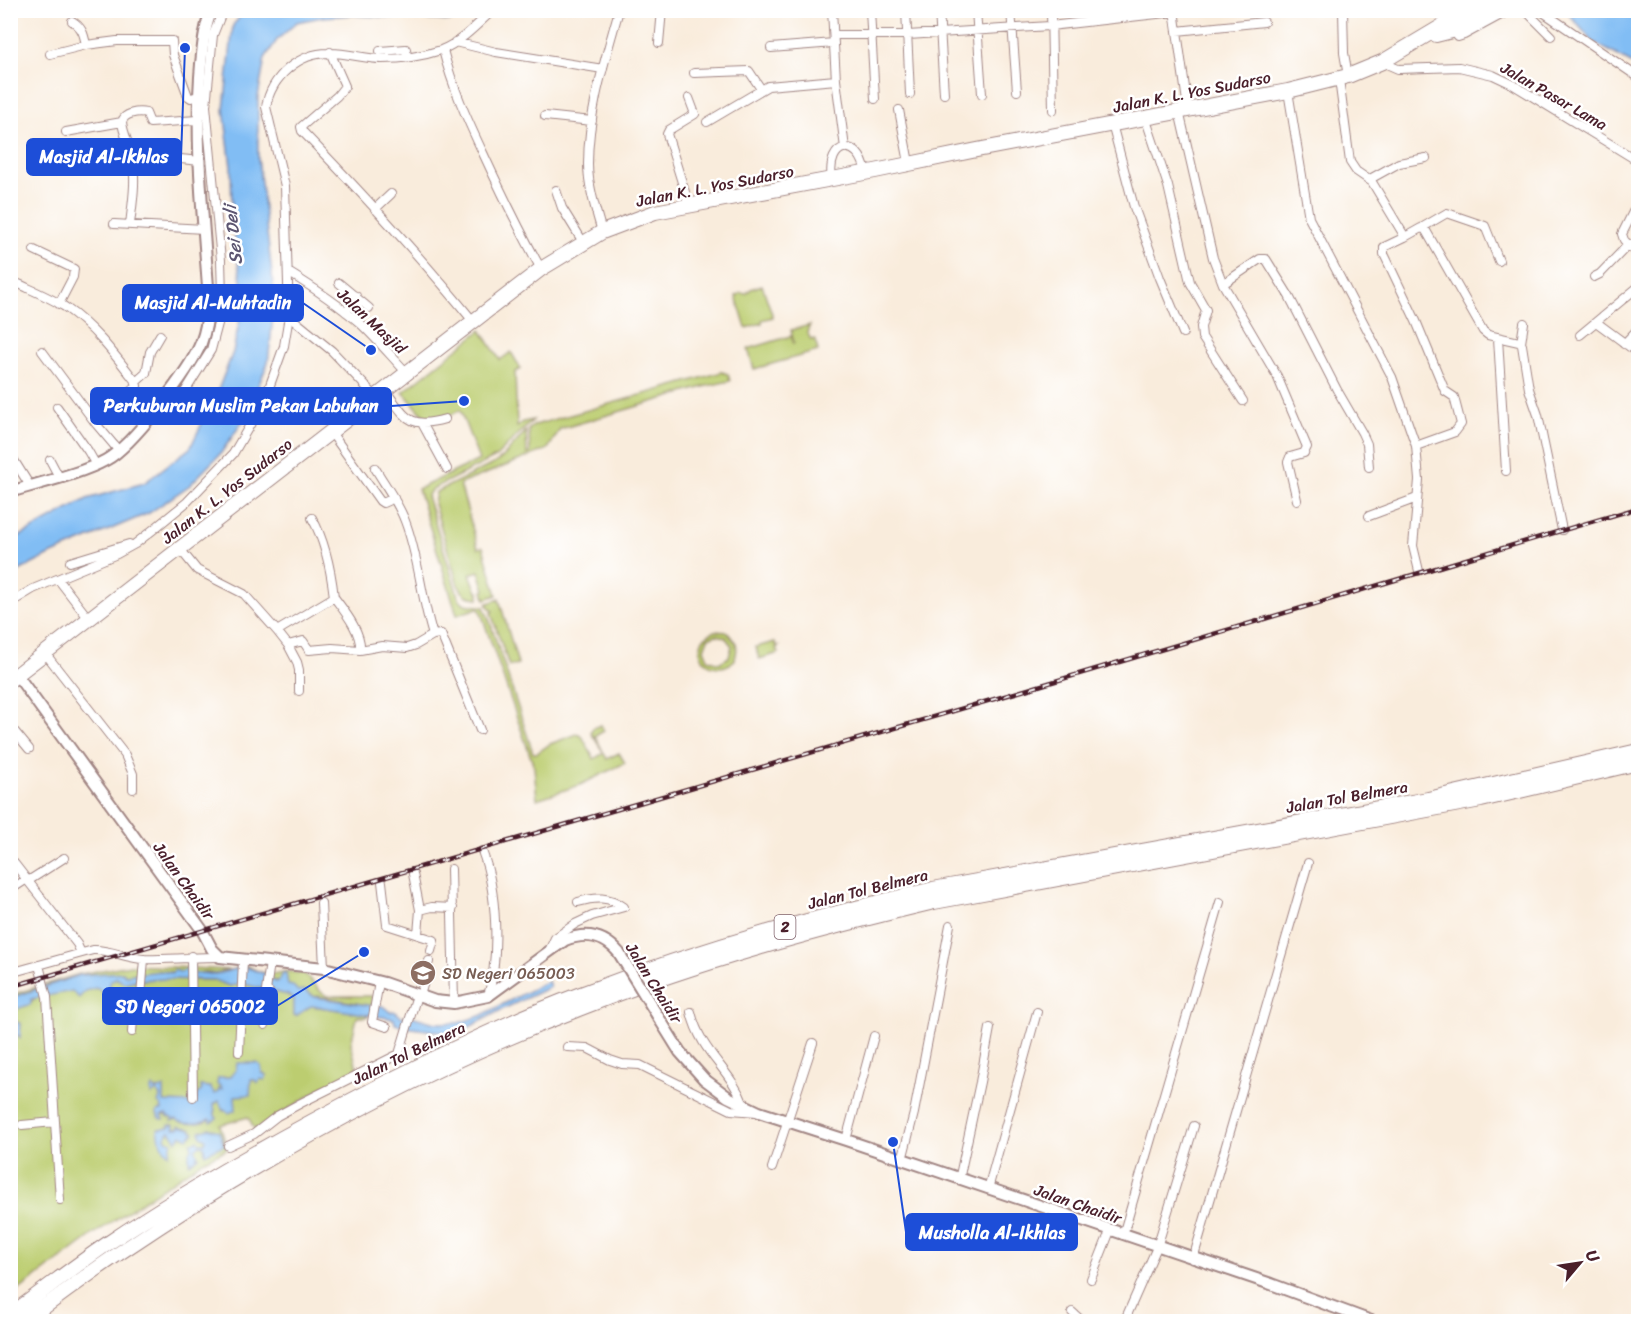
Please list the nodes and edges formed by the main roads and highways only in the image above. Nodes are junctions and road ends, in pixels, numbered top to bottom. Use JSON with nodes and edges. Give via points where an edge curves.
{"nodes":[{"id":1,"x":1469,"y":10,"type":"edge"},
{"id":2,"x":1494,"y":10,"type":"edge"},
{"id":3,"x":1425,"y":37,"type":"junction"},
{"id":4,"x":14,"y":678,"type":"edge"},
{"id":5,"x":1638,"y":751,"type":"edge"},
{"id":6,"x":1638,"y":763,"type":"edge"},
{"id":7,"x":10,"y":1315,"type":"edge"},
{"id":8,"x":24,"y":1322,"type":"edge"}],
"edges":[{"from":1,"to":3,"type":"highway"},
{"from":2,"to":3,"type":"highway","via":[[1460,29]]},
{"from":3,"to":4,"type":"highway","name":"Jalan K. L. Yos Sudarso","via":[[1346,77],[1288,91],[689,205],[645,215],[602,232],[541,269]]},
{"from":5,"to":7,"type":"highway","name":"Jalan Tol Belmera","number":"2","via":[[1428,799],[933,889],[863,905],[652,969],[498,1028],[300,1126],[111,1242]]},
{"from":6,"to":8,"type":"highway","name":"Jalan Tol Belmera","number":"2","via":[[1480,800],[934,902],[766,946],[601,1000],[438,1070],[308,1137],[135,1242]]}]}
